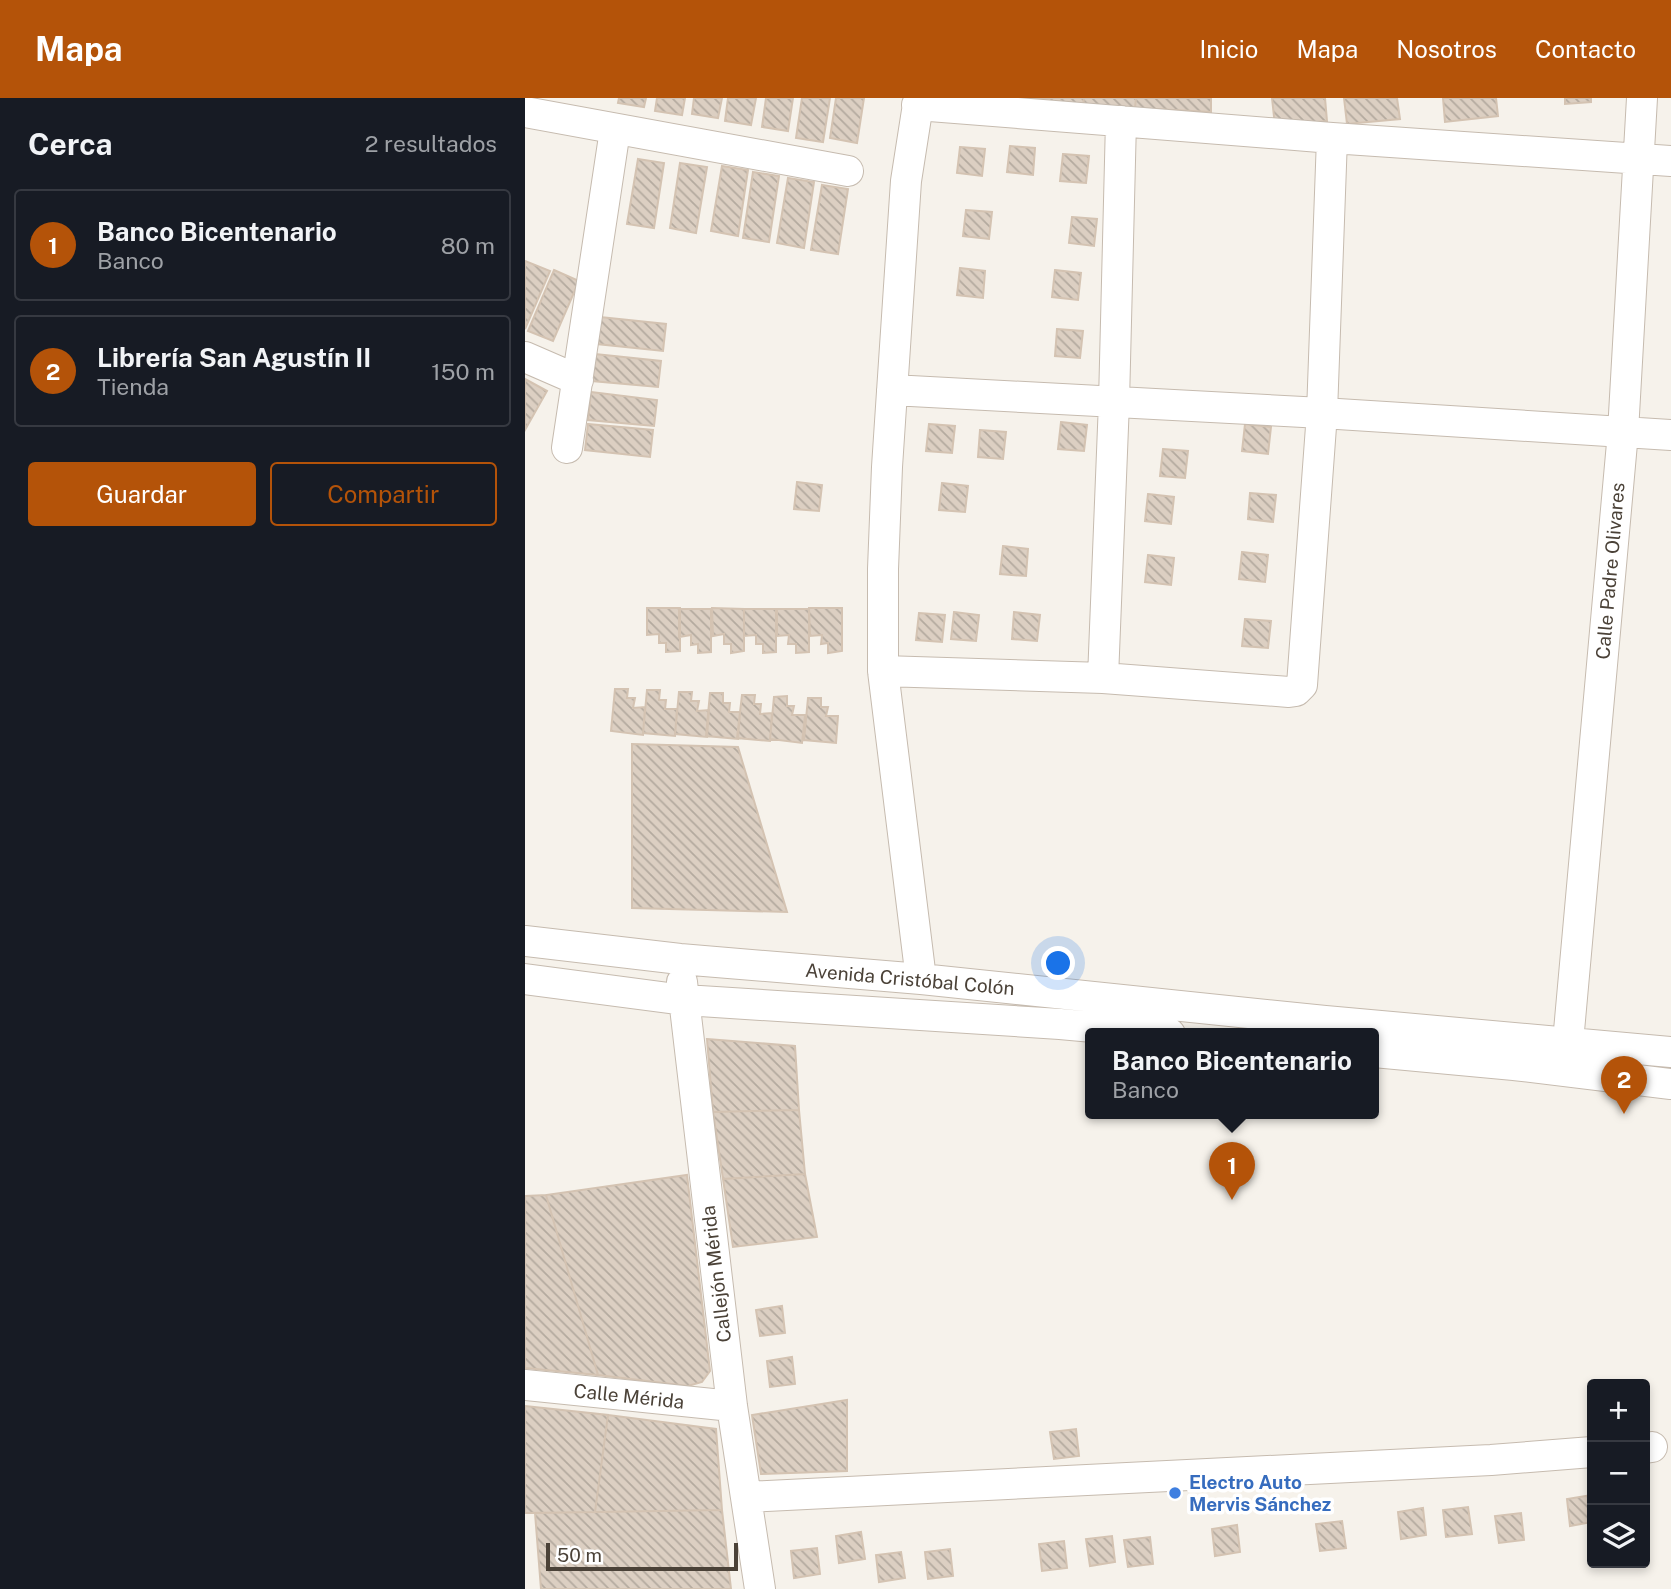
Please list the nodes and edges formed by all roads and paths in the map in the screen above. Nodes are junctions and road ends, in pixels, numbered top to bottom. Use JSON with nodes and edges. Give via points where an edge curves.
{"nodes":[{"id":1,"x":1642,"y":98,"type":"edge"},
{"id":2,"x":918,"y":102,"type":"edge"},
{"id":3,"x":525,"y":112,"type":"edge"},
{"id":4,"x":1121,"y":121,"type":"junction"},
{"id":5,"x":615,"y":130,"type":"junction"},
{"id":6,"x":1332,"y":138,"type":"junction"},
{"id":7,"x":1637,"y":159,"type":"junction"},
{"id":8,"x":1671,"y":161,"type":"edge"},
{"id":9,"x":848,"y":170,"type":"dead end"},
{"id":10,"x":525,"y":357,"type":"edge"},
{"id":11,"x":578,"y":380,"type":"junction"},
{"id":12,"x":892,"y":390,"type":"junction"},
{"id":13,"x":1114,"y":402,"type":"junction"},
{"id":14,"x":1322,"y":413,"type":"junction"},
{"id":15,"x":1623,"y":432,"type":"junction"},
{"id":16,"x":1671,"y":435,"type":"edge"},
{"id":17,"x":567,"y":448,"type":"dead end"},
{"id":18,"x":883,"y":671,"type":"junction"},
{"id":19,"x":1103,"y":678,"type":"junction"},
{"id":20,"x":525,"y":941,"type":"edge"},
{"id":21,"x":680,"y":958,"type":"junction"},
{"id":22,"x":525,"y":979,"type":"edge"},
{"id":23,"x":921,"y":979,"type":"junction"},
{"id":24,"x":684,"y":1000,"type":"junction"},
{"id":25,"x":1103,"y":1028,"type":"edge"},
{"id":26,"x":1568,"y":1042,"type":"junction"},
{"id":27,"x":1379,"y":1052,"type":"edge"},
{"id":28,"x":1671,"y":1052,"type":"edge"},
{"id":29,"x":1671,"y":1084,"type":"edge"},
{"id":30,"x":525,"y":1385,"type":"edge"},
{"id":31,"x":732,"y":1406,"type":"junction"},
{"id":32,"x":1587,"y":1452,"type":"edge"},
{"id":33,"x":746,"y":1497,"type":"junction"},
{"id":34,"x":760,"y":1589,"type":"edge"}],
"edges":[{"from":1,"to":7,"type":"street","name":"Calle Padre Olivares"},
{"from":2,"to":4,"type":"street"},
{"from":2,"to":12,"type":"street","via":[[906,181]]},
{"from":3,"to":5,"type":"street"},
{"from":4,"to":6,"type":"street"},
{"from":4,"to":13,"type":"street"},
{"from":5,"to":9,"type":"street"},
{"from":5,"to":11,"type":"street"},
{"from":6,"to":7,"type":"street"},
{"from":6,"to":14,"type":"street"},
{"from":7,"to":8,"type":"street"},
{"from":7,"to":15,"type":"street","name":"Calle Padre Olivares"},
{"from":10,"to":11,"type":"street"},
{"from":11,"to":17,"type":"street"},
{"from":12,"to":13,"type":"street"},
{"from":12,"to":18,"type":"street","via":[[884,524]]},
{"from":13,"to":14,"type":"street"},
{"from":13,"to":19,"type":"street"},
{"from":14,"to":15,"type":"street"},
{"from":14,"to":19,"type":"street","via":[[1302,685],[1289,692]]},
{"from":15,"to":16,"type":"street"},
{"from":15,"to":26,"type":"street","name":"Calle Padre Olivares"},
{"from":18,"to":19,"type":"street"},
{"from":18,"to":23,"type":"street"},
{"from":20,"to":21,"type":"street","name":"Avenida Cristóbal Colón"},
{"from":21,"to":23,"type":"street","name":"Avenida Cristóbal Colón"},
{"from":21,"to":24,"type":"street","name":"Callejón Mérida"},
{"from":22,"to":24,"type":"street","name":"Avenida Cristóbal Colón"},
{"from":23,"to":26,"type":"street","name":"Avenida Cristóbal Colón"},
{"from":24,"to":25,"type":"street","name":"Avenida Cristóbal Colón"},
{"from":24,"to":31,"type":"street","name":"Callejón Mérida"},
{"from":26,"to":28,"type":"street","name":"Avenida Cristóbal Colón"},
{"from":27,"to":29,"type":"street"},
{"from":30,"to":31,"type":"street","name":"Calle Mérida"},
{"from":31,"to":33,"type":"street","name":"Callejón Mérida"},
{"from":32,"to":33,"type":"street"},
{"from":33,"to":34,"type":"street","name":"Callejón Mérida"}]}
